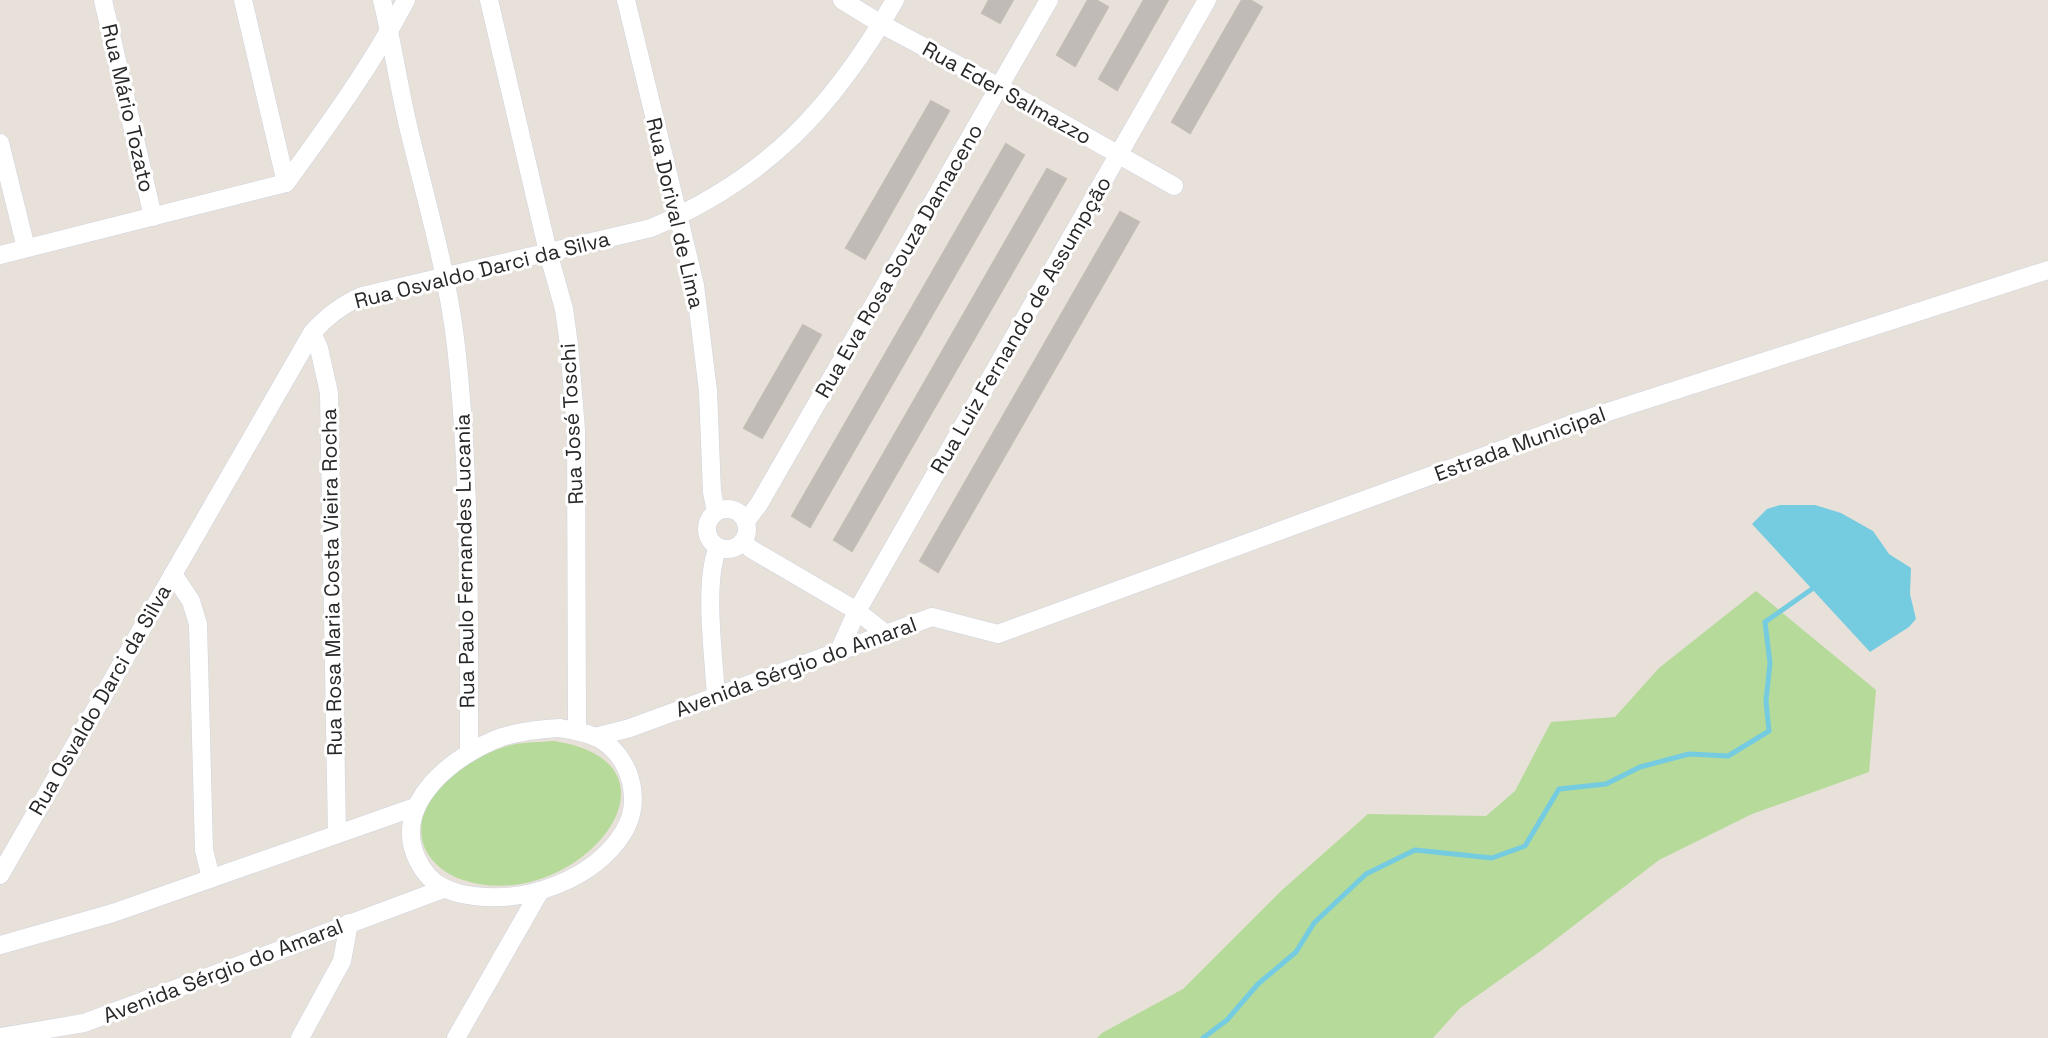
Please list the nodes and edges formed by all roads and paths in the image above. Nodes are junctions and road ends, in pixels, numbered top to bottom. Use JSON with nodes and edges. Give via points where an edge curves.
{"nodes":[{"id":1,"x":103,"y":0,"type":"edge"},
{"id":2,"x":243,"y":0,"type":"edge"},
{"id":3,"x":382,"y":0,"type":"edge"},
{"id":4,"x":406,"y":0,"type":"edge"},
{"id":5,"x":489,"y":0,"type":"edge"},
{"id":6,"x":626,"y":0,"type":"edge"},
{"id":7,"x":842,"y":0,"type":"edge"},
{"id":8,"x":895,"y":0,"type":"edge"},
{"id":9,"x":1049,"y":0,"type":"edge"},
{"id":10,"x":1207,"y":0,"type":"edge"},
{"id":11,"x":881,"y":24,"type":"junction"},
{"id":12,"x":390,"y":31,"type":"junction"},
{"id":13,"x":999,"y":87,"type":"junction"},
{"id":14,"x":0,"y":143,"type":"edge"},
{"id":15,"x":1118,"y":154,"type":"junction"},
{"id":16,"x":286,"y":183,"type":"junction"},
{"id":17,"x":1174,"y":186,"type":"dead end"},
{"id":18,"x":153,"y":217,"type":"junction"},
{"id":19,"x":678,"y":217,"type":"junction"},
{"id":20,"x":26,"y":248,"type":"junction"},
{"id":21,"x":548,"y":252,"type":"junction"},
{"id":22,"x":0,"y":255,"type":"edge"},
{"id":23,"x":2048,"y":270,"type":"edge"},
{"id":24,"x":444,"y":275,"type":"junction"},
{"id":25,"x":312,"y":333,"type":"junction"},
{"id":26,"x":716,"y":512,"type":"junction"},
{"id":27,"x":746,"y":521,"type":"junction"},
{"id":28,"x":743,"y":541,"type":"junction"},
{"id":29,"x":718,"y":547,"type":"junction"},
{"id":30,"x":173,"y":574,"type":"junction"},
{"id":31,"x":857,"y":611,"type":"junction"},
{"id":32,"x":886,"y":634,"type":"junction"},
{"id":33,"x":998,"y":634,"type":"joint"},
{"id":34,"x":839,"y":651,"type":"junction"},
{"id":35,"x":716,"y":696,"type":"junction"},
{"id":36,"x":577,"y":731,"type":"junction"},
{"id":37,"x":595,"y":737,"type":"junction"},
{"id":38,"x":469,"y":753,"type":"junction"},
{"id":39,"x":415,"y":807,"type":"junction"},
{"id":40,"x":337,"y":834,"type":"junction"},
{"id":41,"x":0,"y":875,"type":"edge"},
{"id":42,"x":211,"y":878,"type":"junction"},
{"id":43,"x":443,"y":889,"type":"junction"},
{"id":44,"x":540,"y":891,"type":"junction"},
{"id":45,"x":349,"y":923,"type":"junction"},
{"id":46,"x":0,"y":945,"type":"edge"},
{"id":47,"x":80,"y":1031,"type":"edge"},
{"id":48,"x":0,"y":1037,"type":"edge"},
{"id":49,"x":300,"y":1038,"type":"edge"},
{"id":50,"x":456,"y":1038,"type":"edge"}],
"edges":[{"from":1,"to":18,"type":"street","name":"Rua Mário Tozato"},
{"from":2,"to":16,"type":"street"},
{"from":3,"to":12,"type":"street","name":"Rua Paulo Fernandes Lucania"},
{"from":4,"to":12,"type":"street"},
{"from":5,"to":21,"type":"street","name":"Rua José Toschi"},
{"from":6,"to":19,"type":"street","name":"Rua Dorival de Lima"},
{"from":7,"to":11,"type":"street","name":"Rua Eder Salmazzo"},
{"from":8,"to":11,"type":"street","name":"Rua Osvaldo Darci da Silva"},
{"from":9,"to":13,"type":"street","name":"Rua Eva Rosa Souza Damaceno"},
{"from":10,"to":15,"type":"street","name":"Rua Luiz Fernando de Assumpção"},
{"from":11,"to":13,"type":"street","name":"Rua Eder Salmazzo"},
{"from":11,"to":19,"type":"street","name":"Rua Osvaldo Darci da Silva","via":[[837,90],[794,136],[741,179]]},
{"from":12,"to":16,"type":"street"},
{"from":12,"to":24,"type":"street","name":"Rua Paulo Fernandes Lucania","via":[[396,75]]},
{"from":13,"to":15,"type":"street","name":"Rua Eder Salmazzo"},
{"from":13,"to":27,"type":"street","name":"Rua Eva Rosa Souza Damaceno"},
{"from":14,"to":20,"type":"street"},
{"from":15,"to":17,"type":"street","name":"Rua Eder Salmazzo"},
{"from":15,"to":31,"type":"street","name":"Rua Luiz Fernando de Assumpção"},
{"from":16,"to":18,"type":"street"},
{"from":18,"to":20,"type":"street"},
{"from":19,"to":21,"type":"street","name":"Rua Osvaldo Darci da Silva","via":[[651,228]]},
{"from":19,"to":26,"type":"street","name":"Rua Dorival de Lima","via":[[695,285]]},
{"from":20,"to":22,"type":"street"},
{"from":21,"to":24,"type":"street","name":"Rua Osvaldo Darci da Silva"},
{"from":21,"to":36,"type":"street","name":"Rua José Toschi","via":[[564,309],[574,385]]},
{"from":23,"to":33,"type":"street","name":"Estrada Municipal","via":[[1580,421]]},
{"from":24,"to":25,"type":"street","name":"Rua Osvaldo Darci da Silva","via":[[349,302]]},
{"from":24,"to":38,"type":"street","name":"Rua Paulo Fernandes Lucania","via":[[456,343],[467,478]]},
{"from":25,"to":30,"type":"street","name":"Rua Osvaldo Darci da Silva"},
{"from":25,"to":40,"type":"street","name":"Rua Rosa Maria Costa Vieira Rocha","via":[[329,393]]},
{"from":26,"to":27,"type":"street","via":[[729,509]]},
{"from":26,"to":29,"type":"street","via":[[707,530]]},
{"from":27,"to":28,"type":"street"},
{"from":28,"to":29,"type":"street","via":[[732,549]]},
{"from":28,"to":31,"type":"street"},
{"from":29,"to":35,"type":"street","via":[[710,582]]},
{"from":30,"to":41,"type":"street","name":"Rua Osvaldo Darci da Silva"},
{"from":30,"to":42,"type":"street","via":[[191,601],[198,624],[204,850]]},
{"from":31,"to":32,"type":"street"},
{"from":31,"to":34,"type":"street","name":"Rua Luiz Fernando de Assumpção"},
{"from":32,"to":33,"type":"street","name":"Avenida Sérgio do Amaral","via":[[932,617]]},
{"from":32,"to":34,"type":"street","name":"Avenida Sérgio do Amaral"},
{"from":34,"to":35,"type":"street","name":"Avenida Sérgio do Amaral"},
{"from":35,"to":37,"type":"street","name":"Avenida Sérgio do Amaral"},
{"from":36,"to":37,"type":"street"},
{"from":36,"to":38,"type":"street","via":[[522,732]]},
{"from":37,"to":44,"type":"street","via":[[625,765],[633,790],[631,814],[623,832],[594,862]]},
{"from":38,"to":39,"type":"street","via":[[439,777]]},
{"from":39,"to":40,"type":"street"},
{"from":39,"to":43,"type":"street","via":[[413,850],[424,871]]},
{"from":40,"to":42,"type":"street"},
{"from":42,"to":46,"type":"street","via":[[113,913]]},
{"from":43,"to":44,"type":"street","via":[[501,897]]},
{"from":43,"to":45,"type":"street","name":"Avenida Sérgio do Amaral"},
{"from":44,"to":50,"type":"street"},
{"from":45,"to":47,"type":"street","name":"Avenida Sérgio do Amaral"},
{"from":45,"to":49,"type":"street","via":[[342,961]]},
{"from":47,"to":48,"type":"street","name":"Avenida Sérgio do Amaral"}]}
